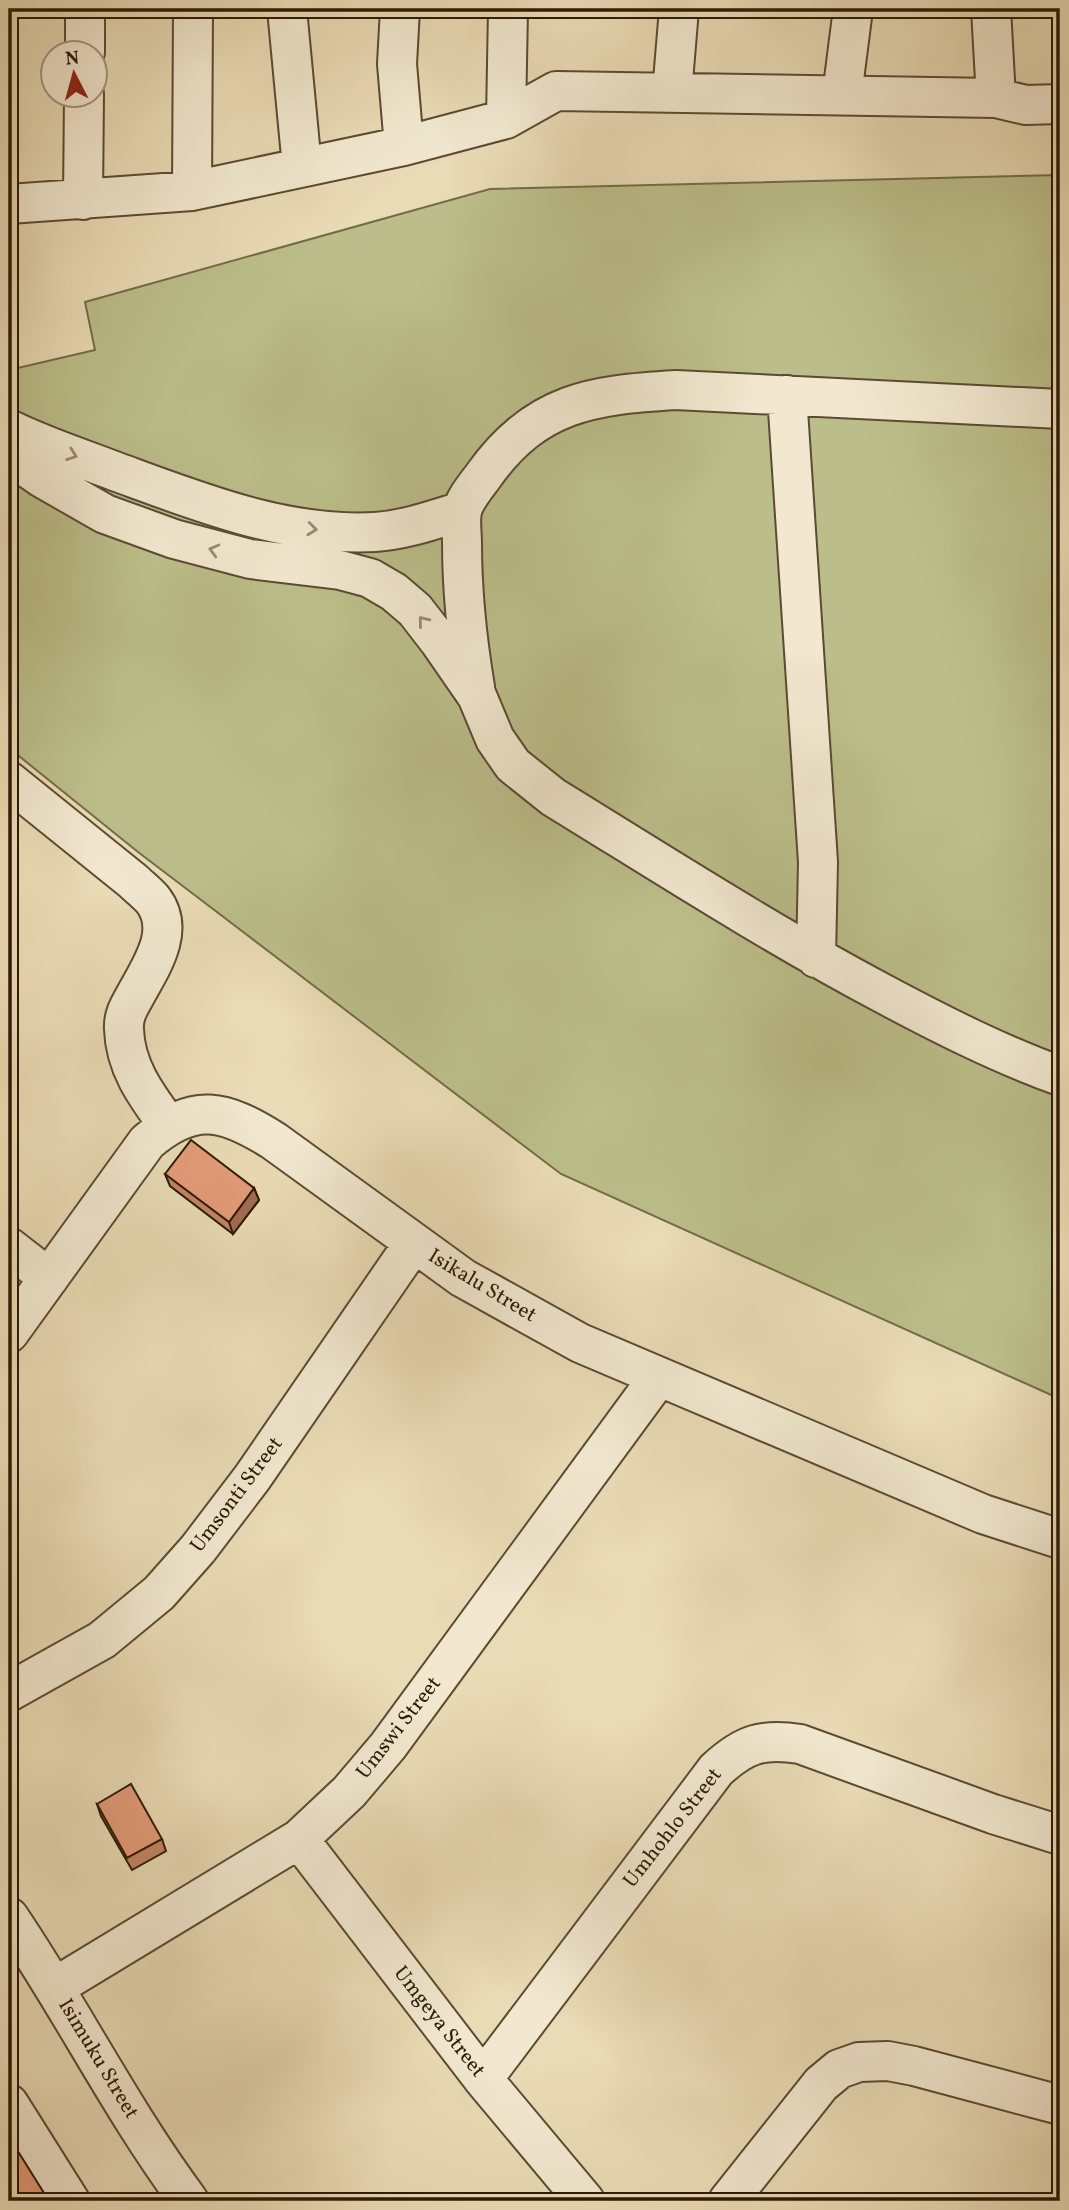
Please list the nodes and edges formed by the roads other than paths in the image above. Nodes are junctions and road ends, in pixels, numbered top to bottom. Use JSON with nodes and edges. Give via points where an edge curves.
{"nodes":[{"id":1,"x":85,"y":9,"type":"edge"},
{"id":2,"x":192,"y":9,"type":"edge"},
{"id":3,"x":287,"y":9,"type":"edge"},
{"id":4,"x":400,"y":9,"type":"edge"},
{"id":5,"x":508,"y":9,"type":"edge"},
{"id":6,"x":679,"y":9,"type":"edge"},
{"id":7,"x":853,"y":9,"type":"edge"},
{"id":8,"x":990,"y":9,"type":"edge"},
{"id":9,"x":85,"y":38,"type":"edge"},
{"id":10,"x":672,"y":93,"type":"junction"},
{"id":11,"x":842,"y":95,"type":"junction"},
{"id":12,"x":996,"y":98,"type":"junction"},
{"id":13,"x":1060,"y":104,"type":"edge"},
{"id":14,"x":84,"y":108,"type":"edge"},
{"id":15,"x":506,"y":119,"type":"junction"},
{"id":16,"x":404,"y":146,"type":"junction"},
{"id":17,"x":302,"y":167,"type":"junction"},
{"id":18,"x":192,"y":191,"type":"junction"},
{"id":19,"x":83,"y":200,"type":"junction"},
{"id":20,"x":9,"y":204,"type":"edge"},
{"id":21,"x":787,"y":395,"type":"junction"},
{"id":22,"x":1060,"y":409,"type":"edge"},
{"id":23,"x":9,"y":429,"type":"edge"},
{"id":24,"x":9,"y":455,"type":"edge"},
{"id":25,"x":462,"y":511,"type":"junction"},
{"id":26,"x":477,"y":696,"type":"junction"},
{"id":27,"x":9,"y":781,"type":"edge"},
{"id":28,"x":816,"y":958,"type":"junction"},
{"id":29,"x":1060,"y":1076,"type":"edge"},
{"id":30,"x":168,"y":1125,"type":"junction"},
{"id":31,"x":413,"y":1244,"type":"junction"},
{"id":32,"x":9,"y":1247,"type":"edge"},
{"id":33,"x":49,"y":1278,"type":"junction"},
{"id":34,"x":13,"y":1317,"type":"edge"},
{"id":35,"x":658,"y":1378,"type":"junction"},
{"id":36,"x":1060,"y":1539,"type":"edge"},
{"id":37,"x":9,"y":1692,"type":"edge"},
{"id":38,"x":1060,"y":1835,"type":"edge"},
{"id":39,"x":299,"y":1839,"type":"junction"},
{"id":40,"x":9,"y":1917,"type":"edge"},
{"id":41,"x":55,"y":1987,"type":"junction"},
{"id":42,"x":483,"y":2080,"type":"junction"},
{"id":43,"x":9,"y":2104,"type":"edge"},
{"id":44,"x":1060,"y":2105,"type":"edge"},
{"id":45,"x":70,"y":2201,"type":"edge"},
{"id":46,"x":189,"y":2201,"type":"edge"},
{"id":47,"x":585,"y":2201,"type":"edge"},
{"id":48,"x":728,"y":2201,"type":"edge"}],
"edges":[{"from":1,"to":9,"type":"street"},
{"from":2,"to":18,"type":"street"},
{"from":3,"to":17,"type":"street"},
{"from":4,"to":16,"type":"street","via":[[397,64]]},
{"from":5,"to":15,"type":"street"},
{"from":6,"to":10,"type":"street"},
{"from":7,"to":11,"type":"street"},
{"from":8,"to":12,"type":"street"},
{"from":10,"to":11,"type":"street"},
{"from":10,"to":15,"type":"street","via":[[556,91]]},
{"from":11,"to":12,"type":"street"},
{"from":12,"to":13,"type":"street","via":[[1026,105]]},
{"from":14,"to":19,"type":"street"},
{"from":15,"to":16,"type":"street"},
{"from":16,"to":17,"type":"street"},
{"from":17,"to":18,"type":"street"},
{"from":18,"to":19,"type":"street"},
{"from":19,"to":20,"type":"street"},
{"from":21,"to":22,"type":"street"},
{"from":21,"to":25,"type":"street","via":[[676,390],[618,393],[578,402],[543,417],[515,440],[491,465]]},
{"from":21,"to":28,"type":"street","via":[[818,862]]},
{"from":23,"to":25,"type":"street","one_way":true,"via":[[135,478],[288,526],[375,532],[417,526]]},
{"from":26,"to":24,"type":"street","one_way":true,"via":[[415,610],[370,578],[250,559],[174,539],[105,514]]},
{"from":25,"to":26,"type":"street","via":[[462,584]]},
{"from":26,"to":28,"type":"street","via":[[495,739],[513,765],[553,797]]},
{"from":27,"to":30,"type":"street","via":[[133,881],[160,913],[162,945],[126,1013],[124,1026],[137,1081]]},
{"from":28,"to":29,"type":"street","via":[[931,1020]]},
{"from":30,"to":31,"type":"street","name":"Isikalu Street","via":[[203,1114],[225,1115],[246,1123]]},
{"from":30,"to":33,"type":"street","name":"Isikalu Street","via":[[147,1142]]},
{"from":31,"to":35,"type":"street","name":"Isikalu Street","via":[[522,1312]]},
{"from":31,"to":37,"type":"street","name":"Umsonti Street","via":[[252,1478],[159,1593],[102,1640]]},
{"from":32,"to":33,"type":"street"},
{"from":33,"to":34,"type":"street","name":"Isikalu Street"},
{"from":35,"to":36,"type":"street","name":"Isikalu Street","via":[[983,1514]]},
{"from":35,"to":39,"type":"street","name":"Umswi Street","via":[[388,1746],[349,1792]]},
{"from":38,"to":42,"type":"street","name":"Umhohlo Street","via":[[800,1744],[753,1744],[734,1753],[716,1770]]},
{"from":39,"to":41,"type":"street","name":"Umswi Street"},
{"from":39,"to":42,"type":"street","name":"Umgeya Street"},
{"from":40,"to":41,"type":"street","name":"Isimuku Street"},
{"from":41,"to":46,"type":"street","name":"Isimuku Street","via":[[110,2082]]},
{"from":42,"to":47,"type":"street","name":"Umgeya Street"},
{"from":43,"to":45,"type":"street"},
{"from":44,"to":48,"type":"street","via":[[914,2066],[859,2062],[839,2069],[821,2084]]}]}
